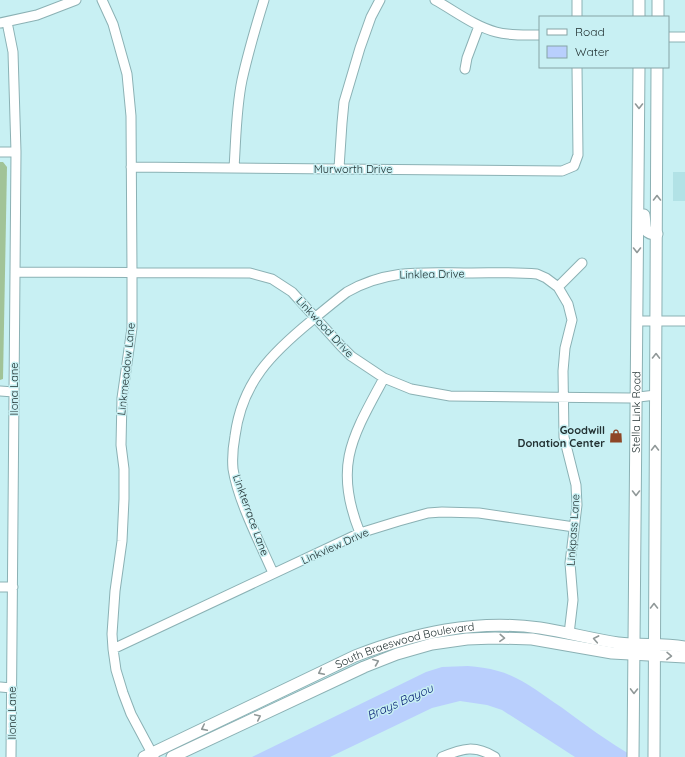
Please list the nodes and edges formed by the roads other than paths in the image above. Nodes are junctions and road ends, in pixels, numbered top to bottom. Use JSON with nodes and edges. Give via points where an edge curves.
{"nodes":[{"id":1,"x":76,"y":0,"type":"edge"},
{"id":2,"x":102,"y":0,"type":"edge"},
{"id":3,"x":264,"y":0,"type":"edge"},
{"id":4,"x":380,"y":0,"type":"edge"},
{"id":5,"x":435,"y":0,"type":"edge"},
{"id":6,"x":577,"y":0,"type":"edge"},
{"id":7,"x":639,"y":0,"type":"edge"},
{"id":8,"x":658,"y":0,"type":"edge"},
{"id":9,"x":577,"y":16,"type":"edge"},
{"id":10,"x":639,"y":16,"type":"edge"},
{"id":11,"x":658,"y":16,"type":"edge"},
{"id":12,"x":4,"y":22,"type":"edge"},
{"id":13,"x":479,"y":26,"type":"junction"},
{"id":14,"x":539,"y":35,"type":"edge"},
{"id":15,"x":669,"y":37,"type":"edge"},
{"id":16,"x":685,"y":37,"type":"edge"},
{"id":17,"x":577,"y":68,"type":"edge"},
{"id":18,"x":639,"y":68,"type":"edge"},
{"id":19,"x":657,"y":68,"type":"edge"},
{"id":20,"x":466,"y":69,"type":"dead end"},
{"id":21,"x":0,"y":152,"type":"edge"},
{"id":22,"x":16,"y":152,"type":"junction"},
{"id":23,"x":131,"y":167,"type":"junction"},
{"id":24,"x":234,"y":168,"type":"junction"},
{"id":25,"x":339,"y":168,"type":"junction"},
{"id":26,"x":638,"y":185,"type":"junction"},
{"id":27,"x":657,"y":234,"type":"junction"},
{"id":28,"x":582,"y":263,"type":"dead end"},
{"id":29,"x":15,"y":272,"type":"junction"},
{"id":30,"x":132,"y":273,"type":"junction"},
{"id":31,"x":558,"y":287,"type":"junction"},
{"id":32,"x":315,"y":318,"type":"junction"},
{"id":33,"x":637,"y":321,"type":"junction"},
{"id":34,"x":656,"y":321,"type":"junction"},
{"id":35,"x":685,"y":321,"type":"edge"},
{"id":36,"x":384,"y":378,"type":"junction"},
{"id":37,"x":0,"y":391,"type":"edge"},
{"id":38,"x":14,"y":392,"type":"junction"},
{"id":39,"x":656,"y":395,"type":"junction"},
{"id":40,"x":563,"y":398,"type":"junction"},
{"id":41,"x":636,"y":398,"type":"junction"},
{"id":42,"x":655,"y":475,"type":"junction"},
{"id":43,"x":636,"y":476,"type":"junction"},
{"id":44,"x":574,"y":527,"type":"junction"},
{"id":45,"x":360,"y":533,"type":"junction"},
{"id":46,"x":273,"y":573,"type":"junction"},
{"id":47,"x":0,"y":586,"type":"edge"},
{"id":48,"x":13,"y":587,"type":"junction"},
{"id":49,"x":569,"y":634,"type":"junction"},
{"id":50,"x":685,"y":647,"type":"edge"},
{"id":51,"x":113,"y":649,"type":"junction"},
{"id":52,"x":635,"y":649,"type":"junction"},
{"id":53,"x":654,"y":650,"type":"junction"},
{"id":54,"x":685,"y":657,"type":"edge"},
{"id":55,"x":0,"y":688,"type":"edge"},
{"id":56,"x":12,"y":688,"type":"junction"},
{"id":57,"x":150,"y":756,"type":"edge"},
{"id":58,"x":11,"y":757,"type":"edge"},
{"id":59,"x":172,"y":757,"type":"edge"},
{"id":60,"x":442,"y":757,"type":"edge"},
{"id":61,"x":495,"y":757,"type":"edge"},
{"id":62,"x":633,"y":757,"type":"edge"},
{"id":63,"x":654,"y":757,"type":"edge"}],
"edges":[{"from":1,"to":12,"type":"street"},
{"from":2,"to":23,"type":"street","name":"Linkmeadow Lane","via":[[113,24],[127,74],[131,116]]},
{"from":3,"to":24,"type":"street","via":[[242,81]]},
{"from":4,"to":25,"type":"street","via":[[371,17],[344,102]]},
{"from":5,"to":13,"type":"street"},
{"from":6,"to":9,"type":"street"},
{"from":7,"to":10,"type":"main road"},
{"from":8,"to":11,"type":"main road"},
{"from":12,"to":22,"type":"street","name":"Ilona Lane","via":[[13,52]]},
{"from":13,"to":14,"type":"street","via":[[510,34]]},
{"from":13,"to":20,"type":"street","via":[[467,58]]},
{"from":15,"to":16,"type":"street"},
{"from":17,"to":25,"type":"street","name":"Murworth Drive","via":[[578,155],[574,166],[562,171]]},
{"from":18,"to":26,"type":"main road","name":"Stella Link Road","one_way":true},
{"from":27,"to":19,"type":"main road","name":"Stella Link Road","one_way":true},
{"from":21,"to":22,"type":"street"},
{"from":22,"to":29,"type":"street","name":"Ilona Lane"},
{"from":23,"to":24,"type":"street","name":"Murworth Drive"},
{"from":23,"to":30,"type":"street","name":"Linkmeadow Lane"},
{"from":24,"to":25,"type":"street","name":"Murworth Drive"},
{"from":26,"to":27,"type":"main road","via":[[645,230],[650,234]]},
{"from":26,"to":33,"type":"main road","name":"Stella Link Road","one_way":true},
{"from":27,"to":34,"type":"main road","name":"Stella Link Road"},
{"from":28,"to":31,"type":"street"},
{"from":29,"to":30,"type":"street","name":"Linkwood Drive"},
{"from":29,"to":38,"type":"street","name":"Ilona Lane"},
{"from":30,"to":32,"type":"street","name":"Linkwood Drive","via":[[237,272],[264,276],[292,292]]},
{"from":30,"to":51,"type":"street","name":"Linkmeadow Lane","via":[[132,328],[122,398],[124,499],[122,541],[115,591]]},
{"from":31,"to":32,"type":"street","name":"Linklea Drive","via":[[537,274],[400,274],[360,285]]},
{"from":31,"to":40,"type":"street","name":"Linkpass Lane","via":[[568,304],[572,320],[564,360]]},
{"from":32,"to":36,"type":"street","name":"Linkwood Drive","via":[[351,356]]},
{"from":32,"to":46,"type":"street","name":"Linkterrace Lane","via":[[276,351],[252,382],[238,417],[235,433],[233,468],[238,488]]},
{"from":33,"to":34,"type":"street"},
{"from":33,"to":41,"type":"main road","name":"Stella Link Road"},
{"from":34,"to":35,"type":"street"},
{"from":39,"to":34,"type":"main road","name":"Stella Link Road","one_way":true},
{"from":36,"to":40,"type":"street","name":"Linkwood Drive","via":[[411,389],[437,395]]},
{"from":36,"to":45,"type":"street","via":[[357,431],[348,460],[346,476],[354,517]]},
{"from":37,"to":38,"type":"street"},
{"from":38,"to":48,"type":"street","name":"Ilona Lane"},
{"from":39,"to":41,"type":"street","name":"Linkwood Drive"},
{"from":42,"to":39,"type":"main road","name":"Stella Link Road","one_way":true},
{"from":40,"to":41,"type":"street","name":"Linkwood Drive"},
{"from":40,"to":44,"type":"street","name":"Linkpass Lane","via":[[564,437],[576,484]]},
{"from":41,"to":43,"type":"main road","name":"Stella Link Road"},
{"from":42,"to":43,"type":"main road"},
{"from":53,"to":42,"type":"main road","name":"Stella Link Road","one_way":true},
{"from":43,"to":52,"type":"main road","name":"Stella Link Road","one_way":true},
{"from":44,"to":45,"type":"street","name":"Linkview Drive","via":[[479,513],[442,512],[399,520]]},
{"from":44,"to":49,"type":"street","name":"Linkpass Lane","via":[[570,563],[573,600]]},
{"from":45,"to":46,"type":"street","name":"Linkview Drive"},
{"from":46,"to":51,"type":"street","name":"Linkview Drive"},
{"from":47,"to":48,"type":"street"},
{"from":48,"to":56,"type":"street","name":"Ilona Lane"},
{"from":52,"to":49,"type":"main road","name":"South Braeswood Boulevard","one_way":true},
{"from":49,"to":57,"type":"main road","name":"South Braeswood Boulevard","one_way":true,"via":[[540,628],[485,626],[439,630],[388,643],[348,659]]},
{"from":50,"to":53,"type":"main road","name":"South Braeswood Boulevard"},
{"from":51,"to":57,"type":"street","name":"Linkmeadow Lane","via":[[123,693]]},
{"from":52,"to":53,"type":"main road","name":"South Braeswood Boulevard"},
{"from":59,"to":52,"type":"main road","name":"South Braeswood Boulevard","one_way":true,"via":[[364,667],[432,644],[495,638],[532,640],[597,651]]},
{"from":52,"to":62,"type":"main road","name":"Stella Link Road","one_way":true},
{"from":53,"to":54,"type":"main road","name":"South Braeswood Boulevard","one_way":true},
{"from":53,"to":63,"type":"main road","name":"Stella Link Road"},
{"from":55,"to":56,"type":"street"},
{"from":56,"to":58,"type":"street","name":"Ilona Lane"},
{"from":60,"to":61,"type":"street","via":[[472,748]]}]}
